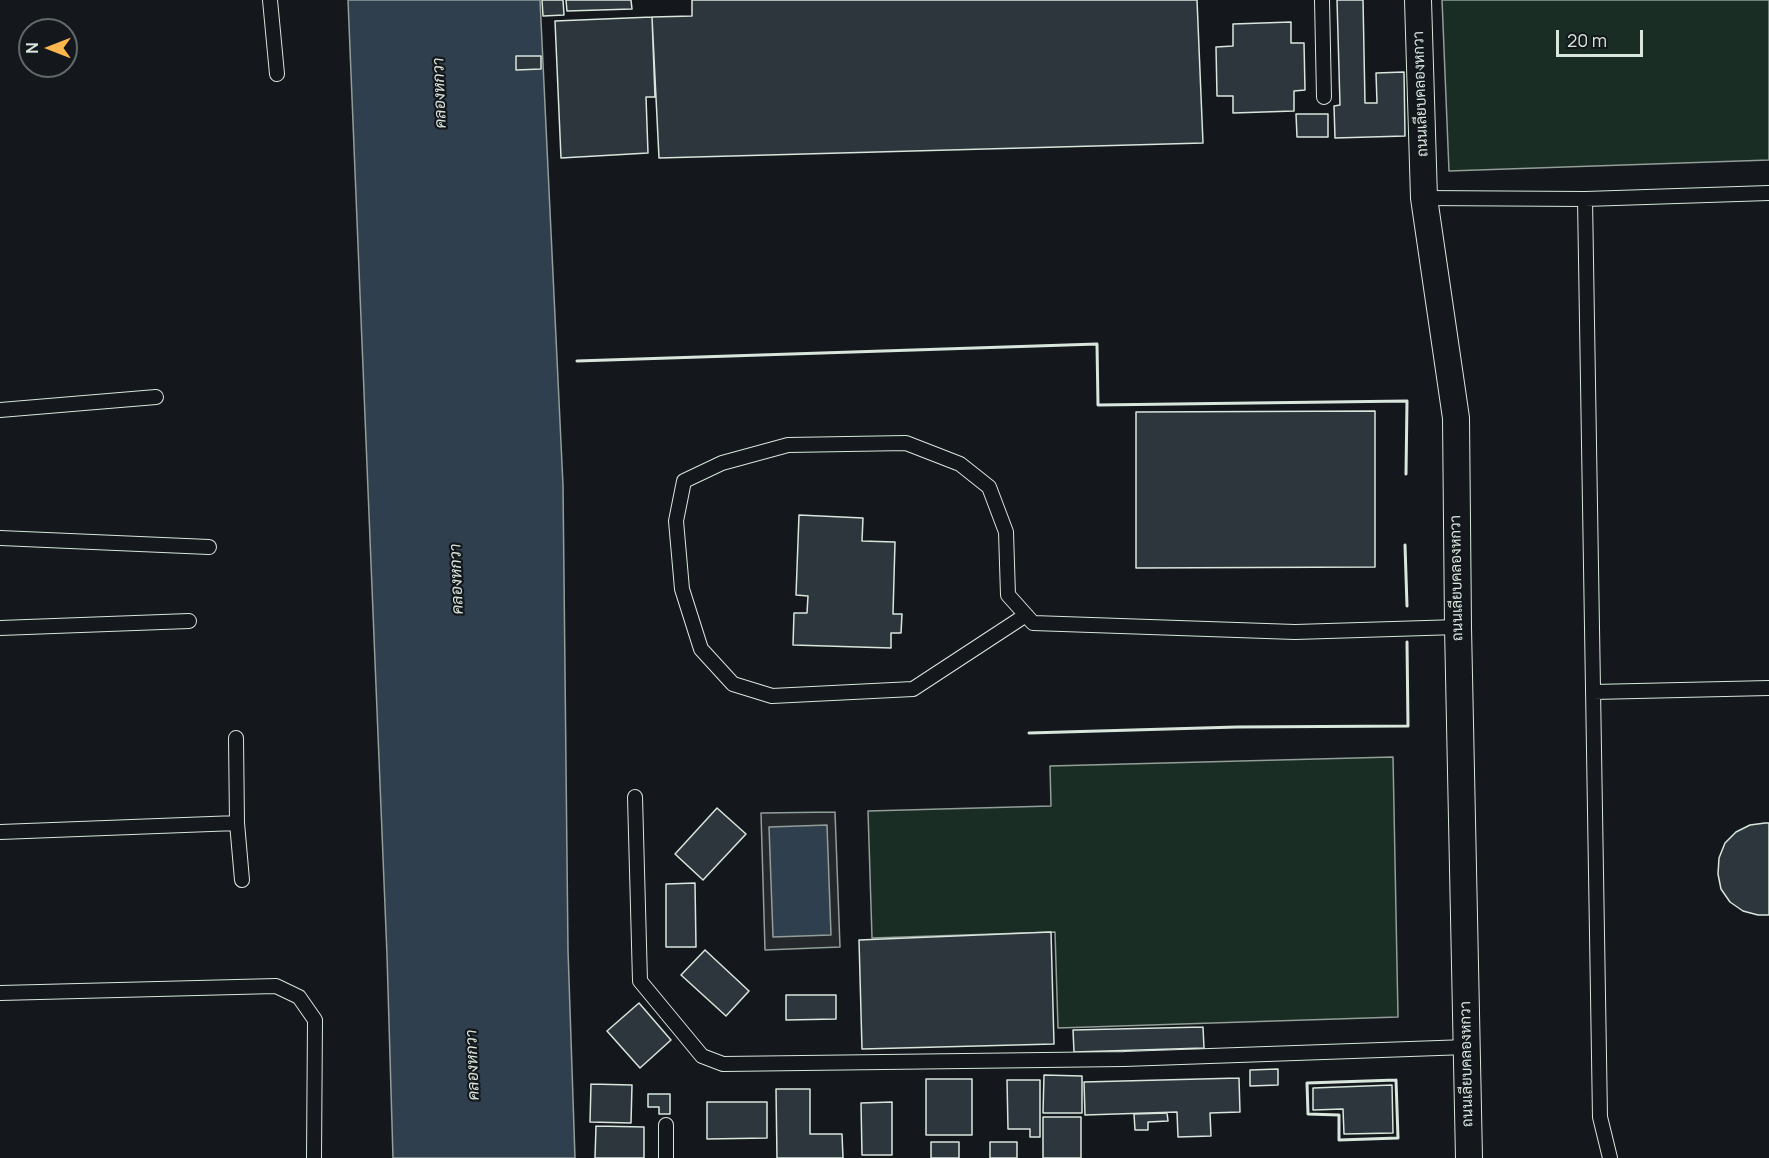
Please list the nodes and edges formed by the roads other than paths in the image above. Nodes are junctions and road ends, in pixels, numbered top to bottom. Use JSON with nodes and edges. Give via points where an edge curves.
{"nodes":[{"id":1,"x":270,"y":0,"type":"edge"},
{"id":2,"x":1322,"y":0,"type":"edge"},
{"id":3,"x":1418,"y":0,"type":"edge"},
{"id":4,"x":277,"y":74,"type":"dead end"},
{"id":5,"x":1324,"y":98,"type":"dead end"},
{"id":6,"x":1769,"y":193,"type":"edge"},
{"id":7,"x":1424,"y":198,"type":"junction"},
{"id":8,"x":1585,"y":199,"type":"junction"},
{"id":9,"x":156,"y":397,"type":"dead end"},
{"id":10,"x":0,"y":410,"type":"edge"},
{"id":11,"x":0,"y":538,"type":"edge"},
{"id":12,"x":209,"y":547,"type":"dead end"},
{"id":13,"x":1026,"y":615,"type":"junction"},
{"id":14,"x":189,"y":621,"type":"dead end"},
{"id":15,"x":1458,"y":627,"type":"junction"},
{"id":16,"x":0,"y":628,"type":"edge"},
{"id":17,"x":1769,"y":688,"type":"edge"},
{"id":18,"x":1593,"y":692,"type":"junction"},
{"id":19,"x":236,"y":738,"type":"dead end"},
{"id":20,"x":635,"y":797,"type":"dead end"},
{"id":21,"x":237,"y":823,"type":"junction"},
{"id":22,"x":0,"y":832,"type":"edge"},
{"id":23,"x":242,"y":880,"type":"dead end"},
{"id":24,"x":0,"y":993,"type":"edge"},
{"id":25,"x":1467,"y":1047,"type":"junction"},
{"id":26,"x":666,"y":1125,"type":"dead end"},
{"id":27,"x":314,"y":1158,"type":"edge"},
{"id":28,"x":666,"y":1158,"type":"edge"},
{"id":29,"x":1469,"y":1158,"type":"edge"},
{"id":30,"x":1610,"y":1158,"type":"edge"}],
"edges":[{"from":1,"to":4,"type":"lane"},
{"from":2,"to":5,"type":"lane"},
{"from":3,"to":7,"type":"street","name":"ถนนเลียบคลองหกวา"},
{"from":6,"to":8,"type":"lane"},
{"from":7,"to":8,"type":"lane"},
{"from":7,"to":15,"type":"street","name":"ถนนเลียบคลองหกวา","via":[[1456,418]]},
{"from":8,"to":18,"type":"lane"},
{"from":9,"to":10,"type":"lane"},
{"from":11,"to":12,"type":"lane"},
{"from":13,"to":13,"type":"lane","via":[[913,689],[772,696],[733,684],[701,649],[682,589],[676,521],[684,481],[722,463],[788,446],[906,443],[960,464],[989,487],[1006,532],[1008,595]]},
{"from":13,"to":15,"type":"lane","via":[[1033,623],[1295,632]]},
{"from":14,"to":16,"type":"lane"},
{"from":15,"to":25,"type":"street","name":"ถนนเลียบคลองหกวา"},
{"from":17,"to":18,"type":"lane"},
{"from":18,"to":30,"type":"lane","via":[[1600,1118]]},
{"from":19,"to":21,"type":"lane"},
{"from":20,"to":25,"type":"lane","via":[[640,981],[702,1056],[723,1064],[1112,1059]]},
{"from":21,"to":22,"type":"lane"},
{"from":21,"to":23,"type":"lane"},
{"from":24,"to":27,"type":"lane","via":[[276,986],[299,997],[315,1020]]},
{"from":25,"to":29,"type":"street","name":"ถนนเลียบคลองหกวา"},
{"from":26,"to":28,"type":"lane"}]}
